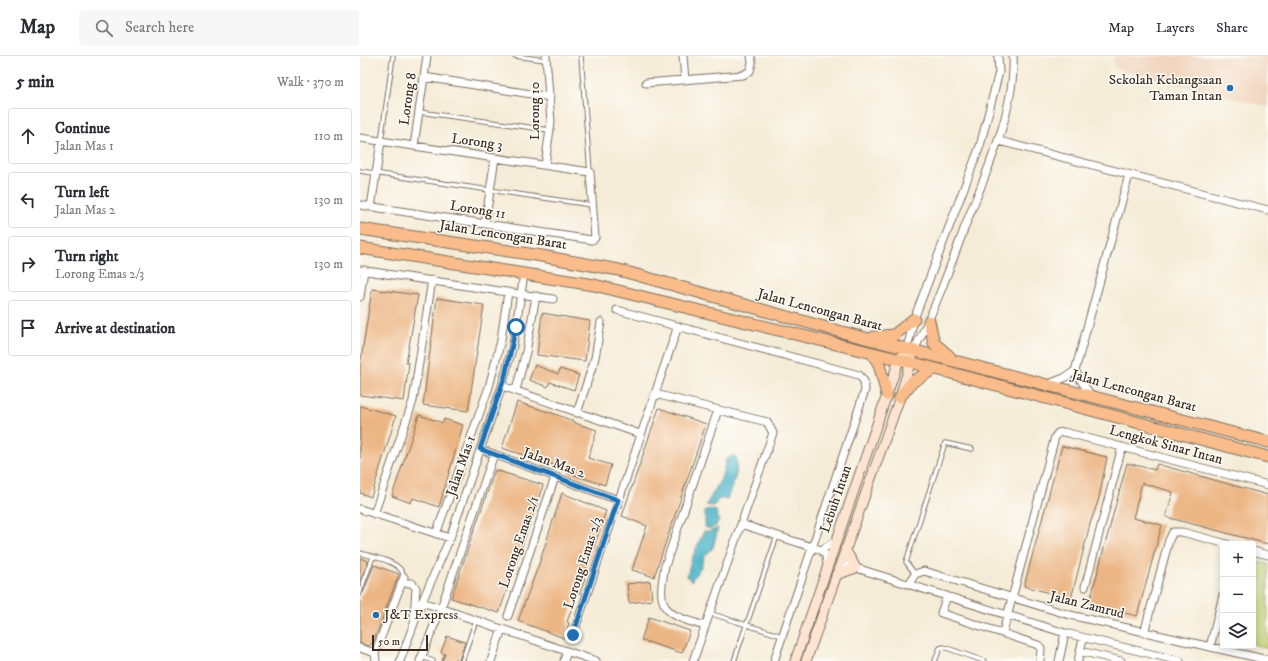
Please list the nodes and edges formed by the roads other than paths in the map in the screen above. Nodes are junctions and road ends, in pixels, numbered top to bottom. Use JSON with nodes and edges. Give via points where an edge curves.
{"nodes":[{"id":1,"x":393,"y":56,"type":"edge"},
{"id":2,"x":428,"y":56,"type":"edge"},
{"id":3,"x":515,"y":56,"type":"edge"},
{"id":4,"x":581,"y":56,"type":"edge"},
{"id":5,"x":683,"y":56,"type":"edge"},
{"id":6,"x":751,"y":56,"type":"edge"},
{"id":7,"x":998,"y":56,"type":"edge"},
{"id":8,"x":1012,"y":56,"type":"edge"},
{"id":9,"x":547,"y":58,"type":"edge"},
{"id":10,"x":424,"y":77,"type":"junction"},
{"id":11,"x":685,"y":80,"type":"junction"},
{"id":12,"x":646,"y":83,"type":"dead end"},
{"id":13,"x":550,"y":97,"type":"junction"},
{"id":14,"x":419,"y":112,"type":"junction"},
{"id":15,"x":550,"y":130,"type":"junction"},
{"id":16,"x":360,"y":138,"type":"edge"},
{"id":17,"x":998,"y":140,"type":"junction"},
{"id":18,"x":381,"y":141,"type":"junction"},
{"id":19,"x":414,"y":146,"type":"junction"},
{"id":20,"x":496,"y":158,"type":"junction"},
{"id":21,"x":545,"y":166,"type":"junction"},
{"id":22,"x":360,"y":171,"type":"edge"},
{"id":23,"x":590,"y":172,"type":"junction"},
{"id":24,"x":376,"y":174,"type":"junction"},
{"id":25,"x":1129,"y":175,"type":"junction"},
{"id":26,"x":490,"y":190,"type":"junction"},
{"id":27,"x":360,"y":205,"type":"edge"},
{"id":28,"x":592,"y":205,"type":"junction"},
{"id":29,"x":371,"y":207,"type":"junction"},
{"id":30,"x":1268,"y":210,"type":"edge"},
{"id":31,"x":485,"y":224,"type":"junction"},
{"id":32,"x":360,"y":229,"type":"edge"},
{"id":33,"x":360,"y":248,"type":"edge"},
{"id":34,"x":362,"y":270,"type":"edge"},
{"id":35,"x":524,"y":274,"type":"junction"},
{"id":36,"x":432,"y":280,"type":"junction"},
{"id":37,"x":508,"y":292,"type":"junction"},
{"id":38,"x":521,"y":294,"type":"junction"},
{"id":39,"x":536,"y":296,"type":"junction"},
{"id":40,"x":360,"y":297,"type":"edge"},
{"id":41,"x":553,"y":299,"type":"dead end"},
{"id":42,"x":617,"y":310,"type":"dead end"},
{"id":43,"x":914,"y":319,"type":"junction"},
{"id":44,"x":929,"y":321,"type":"junction"},
{"id":45,"x":601,"y":322,"type":"dead end"},
{"id":46,"x":678,"y":326,"type":"junction"},
{"id":47,"x":865,"y":338,"type":"junction"},
{"id":48,"x":911,"y":350,"type":"junction"},
{"id":49,"x":872,"y":353,"type":"junction"},
{"id":50,"x":899,"y":360,"type":"junction"},
{"id":51,"x":956,"y":361,"type":"junction"},
{"id":52,"x":910,"y":362,"type":"junction"},
{"id":53,"x":934,"y":369,"type":"junction"},
{"id":54,"x":1076,"y":370,"type":"junction"},
{"id":55,"x":1049,"y":384,"type":"junction"},
{"id":56,"x":502,"y":386,"type":"junction"},
{"id":57,"x":516,"y":390,"type":"junction"},
{"id":58,"x":654,"y":394,"type":"junction"},
{"id":59,"x":887,"y":395,"type":"junction"},
{"id":60,"x":1091,"y":396,"type":"junction"},
{"id":61,"x":900,"y":397,"type":"junction"},
{"id":62,"x":718,"y":410,"type":"junction"},
{"id":63,"x":577,"y":413,"type":"junction"},
{"id":64,"x":640,"y":434,"type":"junction"},
{"id":65,"x":1268,"y":442,"type":"edge"},
{"id":66,"x":1122,"y":447,"type":"junction"},
{"id":67,"x":480,"y":449,"type":"junction"},
{"id":68,"x":972,"y":449,"type":"dead end"},
{"id":69,"x":494,"y":454,"type":"junction"},
{"id":70,"x":1268,"y":457,"type":"edge"},
{"id":71,"x":555,"y":477,"type":"junction"},
{"id":72,"x":1268,"y":485,"type":"edge"},
{"id":73,"x":618,"y":500,"type":"junction"},
{"id":74,"x":360,"y":509,"type":"edge"},
{"id":75,"x":374,"y":514,"type":"junction"},
{"id":76,"x":741,"y":524,"type":"junction"},
{"id":77,"x":436,"y":534,"type":"junction"},
{"id":78,"x":777,"y":536,"type":"junction"},
{"id":79,"x":450,"y":538,"type":"junction"},
{"id":80,"x":836,"y":541,"type":"junction"},
{"id":81,"x":1220,"y":542,"type":"edge"},
{"id":82,"x":812,"y":547,"type":"junction"},
{"id":83,"x":845,"y":549,"type":"junction"},
{"id":84,"x":821,"y":550,"type":"junction"},
{"id":85,"x":1256,"y":552,"type":"edge"},
{"id":86,"x":360,"y":553,"type":"edge"},
{"id":87,"x":1268,"y":555,"type":"edge"},
{"id":88,"x":373,"y":557,"type":"junction"},
{"id":89,"x":840,"y":563,"type":"junction"},
{"id":90,"x":828,"y":565,"type":"junction"},
{"id":91,"x":856,"y":568,"type":"junction"},
{"id":92,"x":915,"y":574,"type":"junction"},
{"id":93,"x":836,"y":575,"type":"junction"},
{"id":94,"x":403,"y":580,"type":"junction"},
{"id":95,"x":909,"y":584,"type":"junction"},
{"id":96,"x":1085,"y":587,"type":"dead end"},
{"id":97,"x":360,"y":592,"type":"edge"},
{"id":98,"x":947,"y":596,"type":"junction"},
{"id":99,"x":1013,"y":598,"type":"junction"},
{"id":100,"x":422,"y":602,"type":"junction"},
{"id":101,"x":1220,"y":606,"type":"edge"},
{"id":102,"x":441,"y":608,"type":"junction"},
{"id":103,"x":709,"y":613,"type":"junction"},
{"id":104,"x":508,"y":616,"type":"dead end"},
{"id":105,"x":1007,"y":616,"type":"junction"},
{"id":106,"x":476,"y":620,"type":"junction"},
{"id":107,"x":746,"y":625,"type":"junction"},
{"id":108,"x":413,"y":626,"type":"junction"},
{"id":109,"x":705,"y":626,"type":"junction"},
{"id":110,"x":502,"y":629,"type":"junction"},
{"id":111,"x":1003,"y":632,"type":"junction"},
{"id":112,"x":1065,"y":633,"type":"junction"},
{"id":113,"x":1144,"y":633,"type":"junction"},
{"id":114,"x":573,"y":635,"type":"dead end"},
{"id":115,"x":782,"y":636,"type":"junction"},
{"id":116,"x":1083,"y":638,"type":"junction"},
{"id":117,"x":1210,"y":647,"type":"junction"},
{"id":118,"x":360,"y":648,"type":"edge"},
{"id":119,"x":404,"y":650,"type":"junction"},
{"id":120,"x":567,"y":651,"type":"junction"},
{"id":121,"x":1080,"y":651,"type":"junction"},
{"id":122,"x":375,"y":657,"type":"edge"},
{"id":123,"x":421,"y":659,"type":"edge"},
{"id":124,"x":1268,"y":660,"type":"edge"},
{"id":125,"x":394,"y":661,"type":"edge"},
{"id":126,"x":400,"y":661,"type":"edge"},
{"id":127,"x":433,"y":661,"type":"edge"},
{"id":128,"x":462,"y":661,"type":"edge"},
{"id":129,"x":491,"y":661,"type":"edge"},
{"id":130,"x":564,"y":661,"type":"edge"},
{"id":131,"x":596,"y":661,"type":"edge"},
{"id":132,"x":693,"y":661,"type":"edge"},
{"id":133,"x":734,"y":661,"type":"edge"},
{"id":134,"x":774,"y":661,"type":"edge"},
{"id":135,"x":795,"y":661,"type":"edge"},
{"id":136,"x":806,"y":661,"type":"edge"},
{"id":137,"x":935,"y":661,"type":"edge"},
{"id":138,"x":984,"y":661,"type":"edge"},
{"id":139,"x":1040,"y":661,"type":"edge"},
{"id":140,"x":1059,"y":661,"type":"edge"},
{"id":141,"x":1078,"y":661,"type":"edge"},
{"id":142,"x":1122,"y":661,"type":"edge"},
{"id":143,"x":1180,"y":661,"type":"edge"}],
"edges":[{"from":1,"to":18,"type":"lane"},
{"from":2,"to":10,"type":"street","name":"Lorong 8"},
{"from":3,"to":9,"type":"lane"},
{"from":4,"to":23,"type":"lane"},
{"from":5,"to":11,"type":"street"},
{"from":6,"to":11,"type":"street","via":[[750,71],[743,75]]},
{"from":7,"to":43,"type":"street","via":[[998,72],[980,146]]},
{"from":8,"to":17,"type":"street","via":[[1014,74]]},
{"from":9,"to":13,"type":"street","name":"Lorong 10"},
{"from":10,"to":13,"type":"street"},
{"from":10,"to":14,"type":"street","name":"Lorong 8"},
{"from":11,"to":12,"type":"street"},
{"from":13,"to":15,"type":"street","name":"Lorong 10"},
{"from":14,"to":15,"type":"lane"},
{"from":14,"to":19,"type":"street","name":"Lorong 8"},
{"from":15,"to":21,"type":"street","name":"Lorong 10"},
{"from":16,"to":18,"type":"street","name":"Lorong 3"},
{"from":17,"to":25,"type":"street"},
{"from":17,"to":44,"type":"street"},
{"from":18,"to":19,"type":"street","name":"Lorong 3"},
{"from":18,"to":24,"type":"street"},
{"from":19,"to":20,"type":"street","name":"Lorong 3"},
{"from":20,"to":21,"type":"street","name":"Lorong 3"},
{"from":20,"to":26,"type":"street"},
{"from":21,"to":23,"type":"street","name":"Lorong 3"},
{"from":22,"to":24,"type":"lane"},
{"from":23,"to":28,"type":"street"},
{"from":24,"to":26,"type":"lane"},
{"from":24,"to":29,"type":"street"},
{"from":25,"to":30,"type":"street"},
{"from":25,"to":54,"type":"street"},
{"from":26,"to":28,"type":"lane"},
{"from":26,"to":31,"type":"street"},
{"from":27,"to":29,"type":"street","name":"Lorong 11"},
{"from":28,"to":31,"type":"street","name":"Lorong 11","via":[[595,238],[592,240]]},
{"from":29,"to":31,"type":"street","name":"Lorong 11"},
{"from":32,"to":47,"type":"highway","name":"Jalan Lencongan Barat","via":[[619,270]]},
{"from":33,"to":35,"type":"highway","name":"Jalan Lencongan Barat"},
{"from":34,"to":36,"type":"street"},
{"from":34,"to":40,"type":"street"},
{"from":35,"to":38,"type":"street","name":"Jalan Mas 1"},
{"from":35,"to":49,"type":"highway","name":"Jalan Lencongan Barat","via":[[594,285]]},
{"from":36,"to":37,"type":"street"},
{"from":36,"to":75,"type":"street","via":[[413,400]]},
{"from":37,"to":38,"type":"street"},
{"from":37,"to":77,"type":"street","via":[[492,380]]},
{"from":38,"to":39,"type":"street"},
{"from":38,"to":56,"type":"street","name":"Jalan Mas 1","via":[[512,351]]},
{"from":39,"to":41,"type":"street"},
{"from":39,"to":57,"type":"street"},
{"from":42,"to":46,"type":"street"},
{"from":43,"to":47,"type":"highway","via":[[894,335]]},
{"from":43,"to":48,"type":"street"},
{"from":44,"to":48,"type":"street"},
{"from":44,"to":51,"type":"highway","via":[[934,343]]},
{"from":45,"to":63,"type":"street","via":[[595,358]]},
{"from":46,"to":58,"type":"street","name":"Lorong Emas 2/3"},
{"from":46,"to":82,"type":"street","via":[[859,375],[864,381],[865,390]]},
{"from":47,"to":48,"type":"highway","name":"Jalan Lencongan Barat"},
{"from":48,"to":50,"type":"main road","name":"Lebuh Intan"},
{"from":48,"to":51,"type":"highway","name":"Jalan Lencongan Barat"},
{"from":48,"to":52,"type":"main road","name":"Lebuh Intan"},
{"from":49,"to":50,"type":"highway","name":"Jalan Lencongan Barat"},
{"from":49,"to":59,"type":"highway","via":[[879,364]]},
{"from":50,"to":52,"type":"highway","name":"Jalan Lencongan Barat"},
{"from":50,"to":59,"type":"main road","name":"Lebuh Intan"},
{"from":51,"to":55,"type":"highway","name":"Jalan Lencongan Barat"},
{"from":52,"to":53,"type":"highway","name":"Jalan Lencongan Barat"},
{"from":52,"to":61,"type":"main road","name":"Lebuh Intan"},
{"from":53,"to":61,"type":"highway","via":[[912,382]]},
{"from":53,"to":70,"type":"highway","name":"Jalan Lencongan Barat"},
{"from":54,"to":55,"type":"street"},
{"from":54,"to":60,"type":"street"},
{"from":55,"to":60,"type":"highway","name":"Jalan Lencongan Barat"},
{"from":56,"to":57,"type":"street"},
{"from":56,"to":67,"type":"street","name":"Jalan Mas 1"},
{"from":57,"to":63,"type":"street"},
{"from":58,"to":62,"type":"street"},
{"from":58,"to":64,"type":"street","name":"Lorong Emas 2/3"},
{"from":59,"to":80,"type":"main road","name":"Lebuh Intan"},
{"from":60,"to":65,"type":"highway","name":"Jalan Lencongan Barat"},
{"from":61,"to":83,"type":"main road","name":"Lebuh Intan"},
{"from":62,"to":76,"type":"street","via":[[767,422],[774,433]]},
{"from":62,"to":109,"type":"street","via":[[665,566],[661,586],[665,608],[678,618]]},
{"from":63,"to":64,"type":"street"},
{"from":64,"to":73,"type":"street","name":"Lorong Emas 2/3"},
{"from":66,"to":72,"type":"street","name":"Lengkok Sinar Intan"},
{"from":66,"to":96,"type":"street"},
{"from":66,"to":99,"type":"street","name":"Lengkok Sinar Intan","via":[[1064,432],[1058,433],[1055,437]]},
{"from":67,"to":69,"type":"street","name":"Jalan Mas 2"},
{"from":67,"to":79,"type":"street","name":"Jalan Mas 1"},
{"from":68,"to":92,"type":"lane","via":[[945,443],[906,562]]},
{"from":69,"to":71,"type":"street","name":"Jalan Mas 2"},
{"from":69,"to":102,"type":"street"},
{"from":71,"to":73,"type":"street","name":"Jalan Mas 2"},
{"from":71,"to":104,"type":"street","name":"Lorong Emas 2/1"},
{"from":73,"to":114,"type":"street","name":"Lorong Emas 2/3"},
{"from":74,"to":75,"type":"street"},
{"from":75,"to":77,"type":"street"},
{"from":76,"to":78,"type":"street"},
{"from":76,"to":103,"type":"street"},
{"from":77,"to":79,"type":"street"},
{"from":78,"to":82,"type":"street"},
{"from":78,"to":107,"type":"lane"},
{"from":79,"to":100,"type":"street","name":"Jalan Mas 1"},
{"from":80,"to":84,"type":"street"},
{"from":80,"to":90,"type":"main road","name":"Lebuh Intan"},
{"from":81,"to":113,"type":"street","via":[[1173,532]]},
{"from":82,"to":84,"type":"street"},
{"from":82,"to":115,"type":"street"},
{"from":83,"to":89,"type":"main road","name":"Lebuh Intan"},
{"from":83,"to":91,"type":"main road"},
{"from":84,"to":90,"type":"street","via":[[826,555]]},
{"from":85,"to":87,"type":"street"},
{"from":86,"to":88,"type":"lane"},
{"from":88,"to":94,"type":"lane","via":[[396,565],[403,572]]},
{"from":88,"to":97,"type":"lane"},
{"from":89,"to":91,"type":"street"},
{"from":89,"to":93,"type":"main road","name":"Lebuh Intan"},
{"from":90,"to":135,"type":"main road","name":"Lebuh Intan"},
{"from":91,"to":93,"type":"main road"},
{"from":91,"to":95,"type":"street"},
{"from":92,"to":95,"type":"street"},
{"from":92,"to":99,"type":"street","name":"Jalan Zamrud","via":[[924,572]]},
{"from":93,"to":136,"type":"main road","name":"Lebuh Intan"},
{"from":94,"to":108,"type":"street","via":[[412,583],[416,588]]},
{"from":94,"to":122,"type":"street"},
{"from":95,"to":98,"type":"street"},
{"from":98,"to":105,"type":"street"},
{"from":98,"to":111,"type":"street","via":[[941,613]]},
{"from":99,"to":105,"type":"street"},
{"from":99,"to":113,"type":"street","name":"Jalan Zamrud","via":[[1070,616]]},
{"from":100,"to":102,"type":"street"},
{"from":100,"to":108,"type":"street","name":"Jalan Mas 1"},
{"from":101,"to":117,"type":"street"},
{"from":102,"to":106,"type":"street"},
{"from":102,"to":123,"type":"street"},
{"from":103,"to":107,"type":"lane"},
{"from":103,"to":109,"type":"street"},
{"from":105,"to":111,"type":"street"},
{"from":105,"to":112,"type":"street"},
{"from":106,"to":110,"type":"street"},
{"from":106,"to":128,"type":"lane"},
{"from":107,"to":115,"type":"lane"},
{"from":107,"to":133,"type":"lane"},
{"from":108,"to":119,"type":"street","name":"Jalan Mas 1"},
{"from":109,"to":132,"type":"street"},
{"from":110,"to":120,"type":"street"},
{"from":110,"to":129,"type":"street"},
{"from":111,"to":139,"type":"street","via":[[1038,645],[1042,652]]},
{"from":112,"to":116,"type":"street"},
{"from":112,"to":140,"type":"street"},
{"from":113,"to":117,"type":"street","name":"Jalan Zamrud"},
{"from":115,"to":134,"type":"street"},
{"from":116,"to":121,"type":"street"},
{"from":116,"to":143,"type":"street"},
{"from":117,"to":124,"type":"street","name":"Jalan Zamrud"},
{"from":118,"to":122,"type":"street"},
{"from":119,"to":125,"type":"street"},
{"from":119,"to":126,"type":"street","name":"Jalan Mas 1"},
{"from":120,"to":130,"type":"street"},
{"from":120,"to":131,"type":"street"},
{"from":121,"to":141,"type":"street"},
{"from":121,"to":142,"type":"street"},
{"from":123,"to":127,"type":"lane"},
{"from":137,"to":138,"type":"lane","via":[[940,648],[944,647]]}]}
